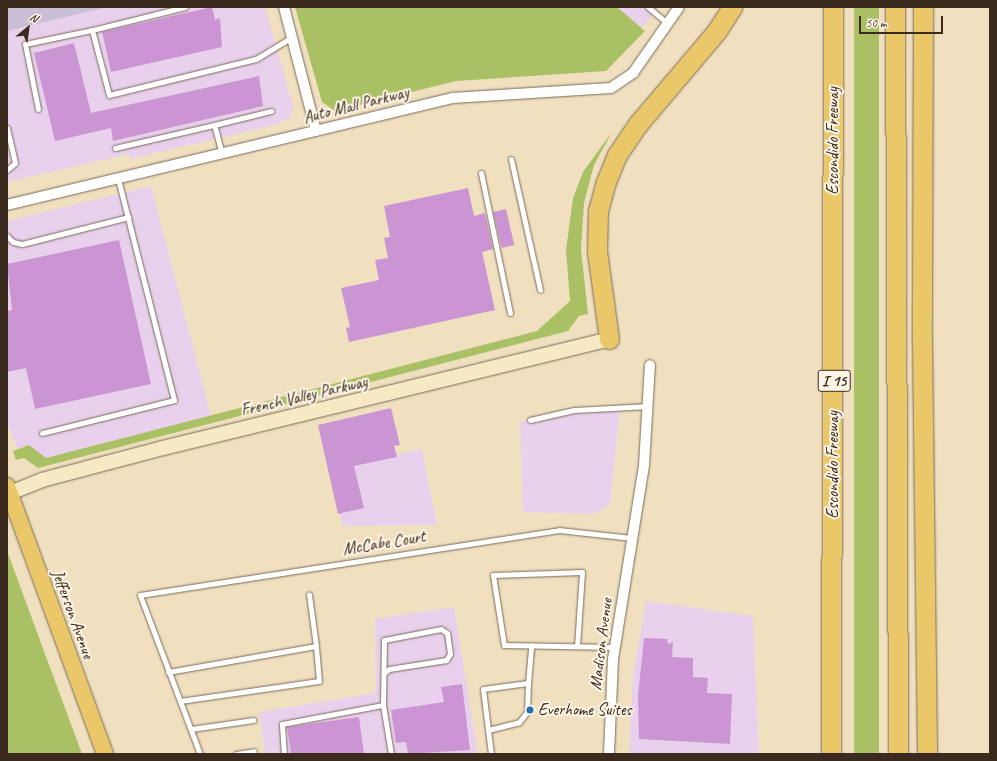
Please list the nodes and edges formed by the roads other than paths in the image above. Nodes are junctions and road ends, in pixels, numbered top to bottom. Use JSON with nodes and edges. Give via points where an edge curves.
{"nodes":[{"id":1,"x":185,"y":7,"type":"edge"},
{"id":2,"x":284,"y":7,"type":"edge"},
{"id":3,"x":648,"y":7,"type":"edge"},
{"id":4,"x":679,"y":7,"type":"edge"},
{"id":5,"x":732,"y":7,"type":"edge"},
{"id":6,"x":832,"y":7,"type":"edge"},
{"id":7,"x":895,"y":7,"type":"edge"},
{"id":8,"x":923,"y":7,"type":"edge"},
{"id":9,"x":668,"y":24,"type":"junction"},
{"id":10,"x":92,"y":30,"type":"junction"},
{"id":11,"x":292,"y":37,"type":"junction"},
{"id":12,"x":38,"y":109,"type":"dead end"},
{"id":13,"x":271,"y":111,"type":"dead end"},
{"id":14,"x":214,"y":125,"type":"junction"},
{"id":15,"x":7,"y":128,"type":"edge"},
{"id":16,"x":316,"y":131,"type":"junction"},
{"id":17,"x":115,"y":148,"type":"dead end"},
{"id":18,"x":222,"y":154,"type":"junction"},
{"id":19,"x":511,"y":159,"type":"dead end"},
{"id":20,"x":7,"y":170,"type":"edge"},
{"id":21,"x":481,"y":174,"type":"dead end"},
{"id":22,"x":118,"y":178,"type":"junction"},
{"id":23,"x":7,"y":205,"type":"edge"},
{"id":24,"x":129,"y":217,"type":"junction"},
{"id":25,"x":7,"y":236,"type":"edge"},
{"id":26,"x":540,"y":290,"type":"dead end"},
{"id":27,"x":510,"y":313,"type":"dead end"},
{"id":28,"x":609,"y":339,"type":"joint"},
{"id":29,"x":650,"y":365,"type":"dead end"},
{"id":30,"x":650,"y":406,"type":"junction"},
{"id":31,"x":530,"y":420,"type":"dead end"},
{"id":32,"x":42,"y":432,"type":"dead end"},
{"id":33,"x":8,"y":490,"type":"edge"},
{"id":34,"x":632,"y":538,"type":"junction"},
{"id":35,"x":309,"y":594,"type":"dead end"},
{"id":36,"x":316,"y":646,"type":"junction"},
{"id":37,"x":531,"y":646,"type":"junction"},
{"id":38,"x":577,"y":646,"type":"junction"},
{"id":39,"x":615,"y":647,"type":"junction"},
{"id":40,"x":168,"y":672,"type":"junction"},
{"id":41,"x":384,"y":674,"type":"junction"},
{"id":42,"x":528,"y":683,"type":"junction"},
{"id":43,"x":180,"y":701,"type":"junction"},
{"id":44,"x":383,"y":705,"type":"junction"},
{"id":45,"x":253,"y":720,"type":"dead end"},
{"id":46,"x":190,"y":729,"type":"junction"},
{"id":47,"x":488,"y":730,"type":"junction"},
{"id":48,"x":254,"y":751,"type":"dead end"},
{"id":49,"x":105,"y":754,"type":"edge"},
{"id":50,"x":200,"y":754,"type":"edge"},
{"id":51,"x":236,"y":754,"type":"edge"},
{"id":52,"x":284,"y":754,"type":"edge"},
{"id":53,"x":391,"y":754,"type":"edge"},
{"id":54,"x":491,"y":754,"type":"edge"},
{"id":55,"x":609,"y":754,"type":"edge"},
{"id":56,"x":831,"y":754,"type":"edge"},
{"id":57,"x":898,"y":754,"type":"edge"},
{"id":58,"x":927,"y":754,"type":"edge"}],
"edges":[{"from":1,"to":10,"type":"lane"},
{"from":2,"to":11,"type":"street"},
{"from":3,"to":9,"type":"lane"},
{"from":4,"to":9,"type":"street","name":"Auto Mall Parkway"},
{"from":5,"to":28,"type":"highway","via":[[716,32],[638,124],[617,155],[606,182],[598,211],[597,251]]},
{"from":6,"to":56,"type":"highway","name":"Escondido Freeway","number":"I 15"},
{"from":7,"to":57,"type":"highway"},
{"from":8,"to":58,"type":"highway","via":[[922,341]]},
{"from":9,"to":16,"type":"street","name":"Auto Mall Parkway","via":[[633,73],[611,88],[452,98]]},
{"from":10,"to":11,"type":"lane","via":[[110,95],[256,58]]},
{"from":10,"to":12,"type":"lane","via":[[25,44]]},
{"from":11,"to":16,"type":"street"},
{"from":13,"to":14,"type":"lane"},
{"from":14,"to":17,"type":"lane"},
{"from":14,"to":18,"type":"lane"},
{"from":15,"to":20,"type":"lane","via":[[15,163]]},
{"from":16,"to":18,"type":"street","name":"Auto Mall Parkway"},
{"from":18,"to":22,"type":"street","name":"Auto Mall Parkway"},
{"from":19,"to":26,"type":"lane"},
{"from":21,"to":27,"type":"lane"},
{"from":22,"to":23,"type":"street","name":"Auto Mall Parkway"},
{"from":22,"to":24,"type":"lane"},
{"from":24,"to":25,"type":"lane","via":[[22,244],[13,242]]},
{"from":24,"to":32,"type":"lane","via":[[174,400]]},
{"from":28,"to":33,"type":"main road","name":"French Valley Parkway","via":[[163,448]]},
{"from":29,"to":30,"type":"street","name":"Madison Avenue"},
{"from":30,"to":31,"type":"lane","via":[[574,410]]},
{"from":30,"to":34,"type":"street","name":"Madison Avenue"},
{"from":33,"to":49,"type":"main road","name":"Jefferson Avenue"},
{"from":34,"to":39,"type":"street","name":"Madison Avenue"},
{"from":34,"to":40,"type":"lane","name":"McCabe Court","via":[[559,530],[140,595]]},
{"from":35,"to":36,"type":"lane"},
{"from":36,"to":40,"type":"lane"},
{"from":36,"to":43,"type":"lane","via":[[319,680]]},
{"from":37,"to":38,"type":"lane"},
{"from":37,"to":38,"type":"lane","via":[[504,645],[493,575],[582,572]]},
{"from":37,"to":42,"type":"lane"},
{"from":38,"to":39,"type":"lane"},
{"from":39,"to":55,"type":"street","name":"Madison Avenue"},
{"from":40,"to":43,"type":"lane"},
{"from":41,"to":41,"type":"lane","via":[[382,644],[387,638],[441,629],[446,633],[450,654],[446,660],[389,670]]},
{"from":41,"to":44,"type":"lane"},
{"from":42,"to":47,"type":"lane","via":[[527,712],[519,722]]},
{"from":42,"to":47,"type":"lane","via":[[483,689]]},
{"from":43,"to":46,"type":"lane"},
{"from":44,"to":52,"type":"lane","via":[[282,724]]},
{"from":44,"to":53,"type":"lane"},
{"from":45,"to":46,"type":"lane"},
{"from":46,"to":50,"type":"lane"},
{"from":47,"to":54,"type":"lane"},
{"from":48,"to":51,"type":"lane"}]}
